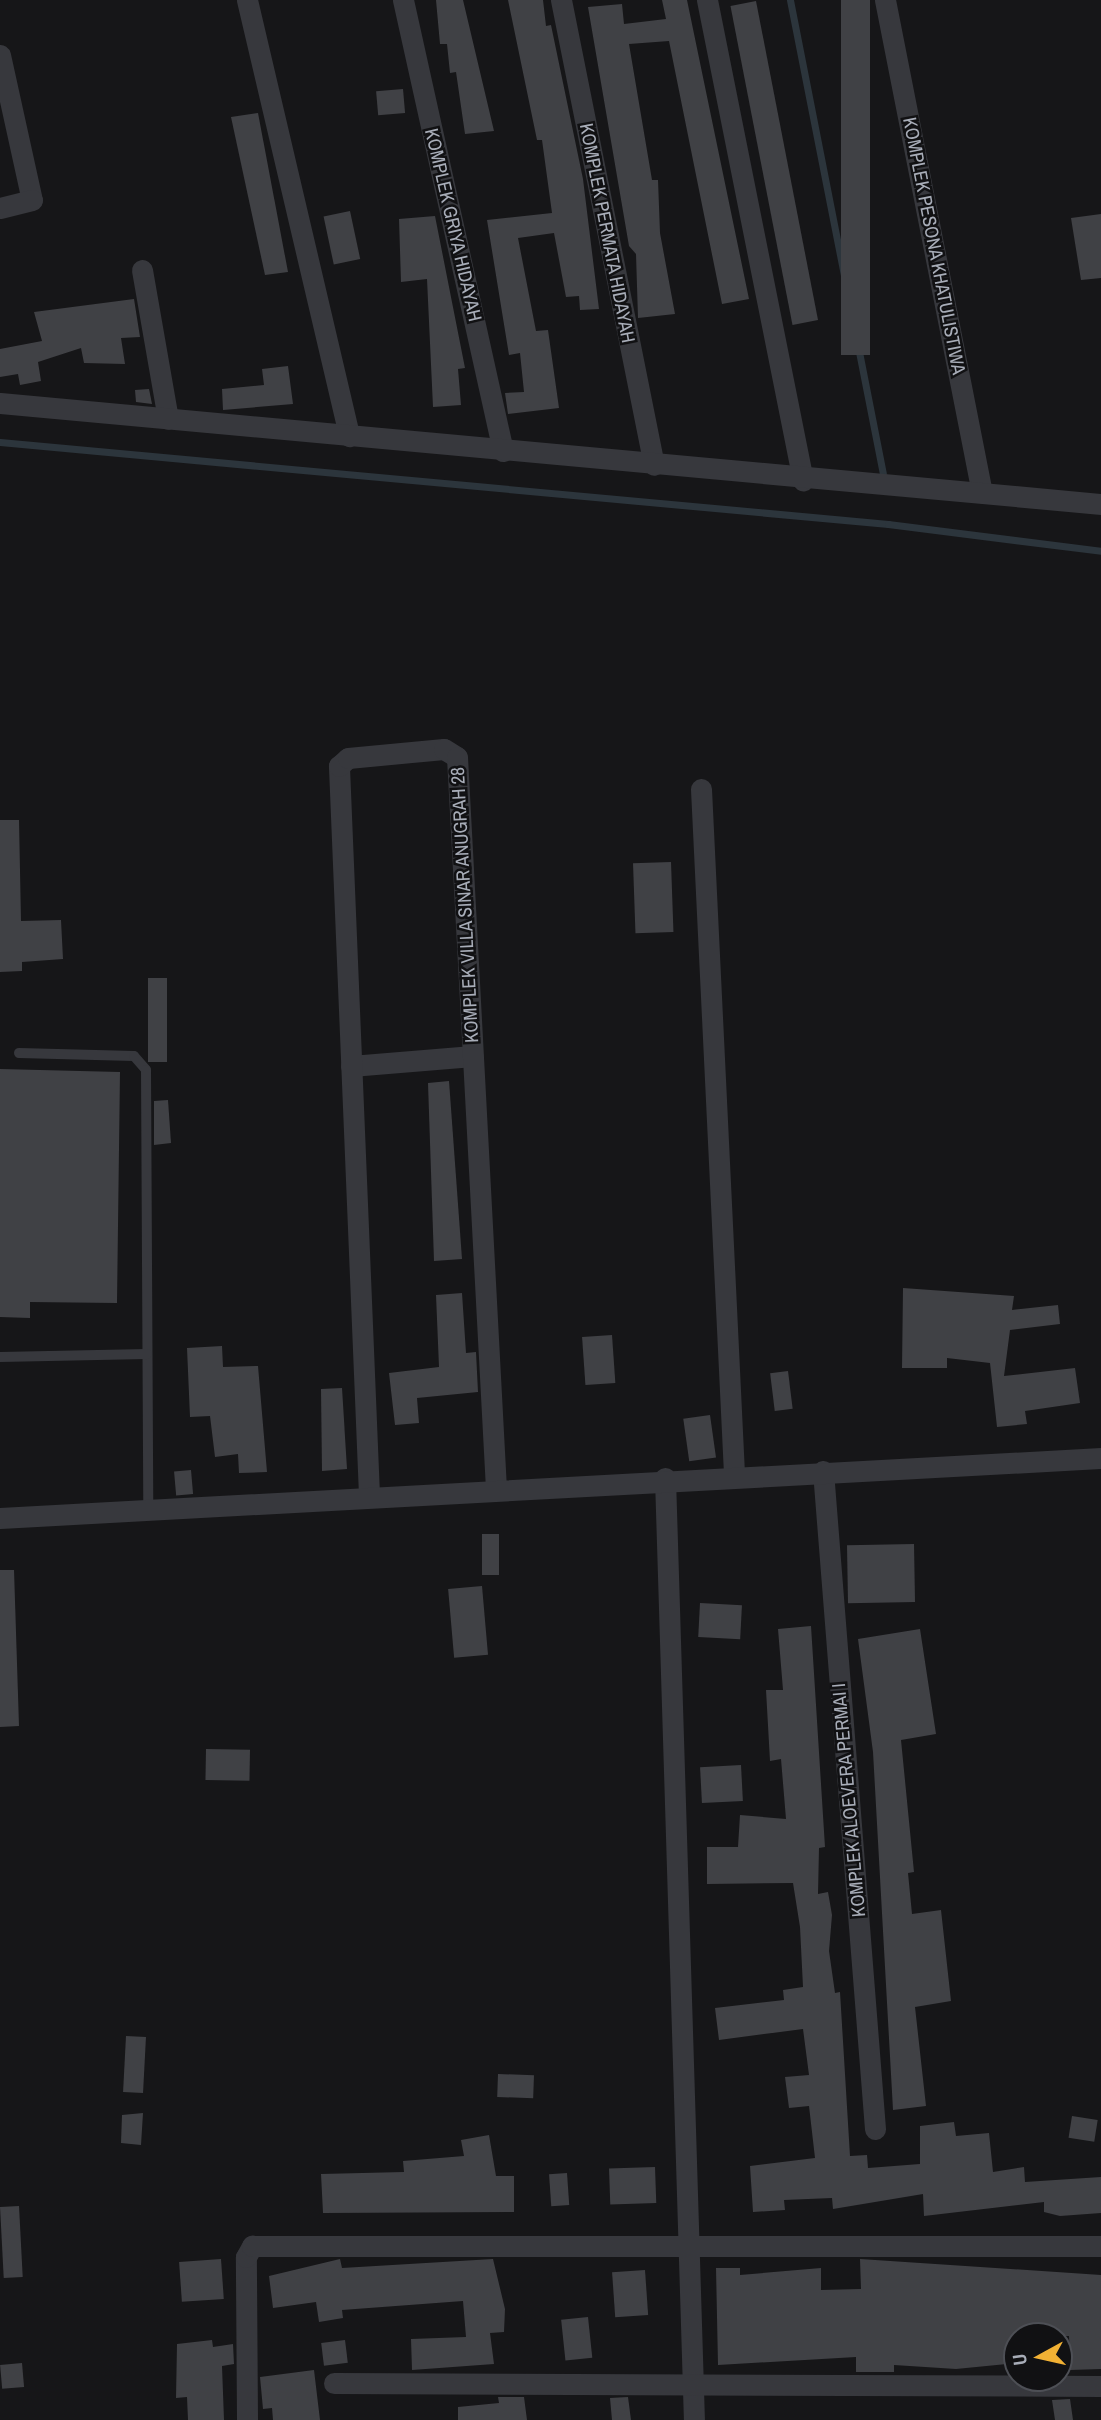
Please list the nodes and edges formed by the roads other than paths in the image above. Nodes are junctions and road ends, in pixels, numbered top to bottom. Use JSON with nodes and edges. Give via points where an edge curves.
{"nodes":[{"id":1,"x":247,"y":0,"type":"edge"},
{"id":2,"x":403,"y":0,"type":"edge"},
{"id":3,"x":561,"y":0,"type":"edge"},
{"id":4,"x":707,"y":0,"type":"edge"},
{"id":5,"x":886,"y":0,"type":"edge"},
{"id":6,"x":0,"y":55,"type":"edge"},
{"id":7,"x":0,"y":208,"type":"edge"},
{"id":8,"x":142,"y":270,"type":"dead end"},
{"id":9,"x":0,"y":403,"type":"edge"},
{"id":10,"x":168,"y":419,"type":"junction"},
{"id":11,"x":349,"y":436,"type":"junction"},
{"id":12,"x":503,"y":451,"type":"junction"},
{"id":13,"x":654,"y":466,"type":"junction"},
{"id":14,"x":803,"y":480,"type":"junction"},
{"id":15,"x":982,"y":493,"type":"junction"},
{"id":16,"x":1101,"y":504,"type":"edge"},
{"id":17,"x":701,"y":789,"type":"dead end"},
{"id":18,"x":19,"y":1053,"type":"dead end"},
{"id":19,"x":473,"y":1056,"type":"junction"},
{"id":20,"x":351,"y":1066,"type":"junction"},
{"id":21,"x":147,"y":1354,"type":"junction"},
{"id":22,"x":0,"y":1357,"type":"edge"},
{"id":23,"x":1101,"y":1458,"type":"edge"},
{"id":24,"x":823,"y":1471,"type":"junction"},
{"id":25,"x":734,"y":1474,"type":"junction"},
{"id":26,"x":665,"y":1478,"type":"junction"},
{"id":27,"x":496,"y":1488,"type":"junction"},
{"id":28,"x":369,"y":1495,"type":"junction"},
{"id":29,"x":148,"y":1509,"type":"junction"},
{"id":30,"x":0,"y":1518,"type":"edge"},
{"id":31,"x":875,"y":2129,"type":"dead end"},
{"id":32,"x":691,"y":2243,"type":"junction"},
{"id":33,"x":1101,"y":2246,"type":"edge"},
{"id":34,"x":692,"y":2381,"type":"junction"},
{"id":35,"x":334,"y":2383,"type":"dead end"},
{"id":36,"x":1101,"y":2386,"type":"edge"},
{"id":37,"x":247,"y":2420,"type":"edge"},
{"id":38,"x":694,"y":2420,"type":"edge"}],
"edges":[{"from":1,"to":11,"type":"street"},
{"from":2,"to":12,"type":"street","name":"KOMPLEK GRIYA HIDAYAH"},
{"from":3,"to":13,"type":"street","name":"KOMPLEK PERMATA HIDAYAH"},
{"from":4,"to":14,"type":"street"},
{"from":5,"to":15,"type":"street","name":"KOMPLEK PESONA KHATULISTIWA"},
{"from":6,"to":7,"type":"street","via":[[32,200]]},
{"from":8,"to":10,"type":"street"},
{"from":9,"to":10,"type":"street"},
{"from":10,"to":11,"type":"street"},
{"from":11,"to":12,"type":"street"},
{"from":12,"to":13,"type":"street"},
{"from":13,"to":14,"type":"street"},
{"from":14,"to":15,"type":"street"},
{"from":15,"to":16,"type":"street"},
{"from":17,"to":25,"type":"street"},
{"from":18,"to":21,"type":"lane","via":[[134,1056],[146,1070]]},
{"from":19,"to":20,"type":"street"},
{"from":19,"to":20,"type":"street","name":"KOMPLEK VILLA SINAR ANUGRAH 28","via":[[457,757],[444,749],[348,758],[339,765]]},
{"from":19,"to":27,"type":"street","name":"KOMPLEK VILLA SINAR ANUGRAH 28"},
{"from":20,"to":28,"type":"street","name":"KOMPLEK VILLA SINAR ANUGRAH 28"},
{"from":21,"to":22,"type":"lane"},
{"from":21,"to":29,"type":"lane"},
{"from":23,"to":24,"type":"street"},
{"from":24,"to":25,"type":"street"},
{"from":24,"to":31,"type":"street","name":"KOMPLEK ALOEVERA PERMAI I"},
{"from":25,"to":26,"type":"street"},
{"from":26,"to":27,"type":"street"},
{"from":26,"to":32,"type":"street"},
{"from":27,"to":28,"type":"street"},
{"from":28,"to":29,"type":"street"},
{"from":29,"to":30,"type":"street"},
{"from":32,"to":33,"type":"street"},
{"from":32,"to":34,"type":"street"},
{"from":32,"to":37,"type":"street","via":[[252,2246],[246,2257]]},
{"from":34,"to":35,"type":"street"},
{"from":34,"to":36,"type":"street"},
{"from":34,"to":38,"type":"street"}]}
